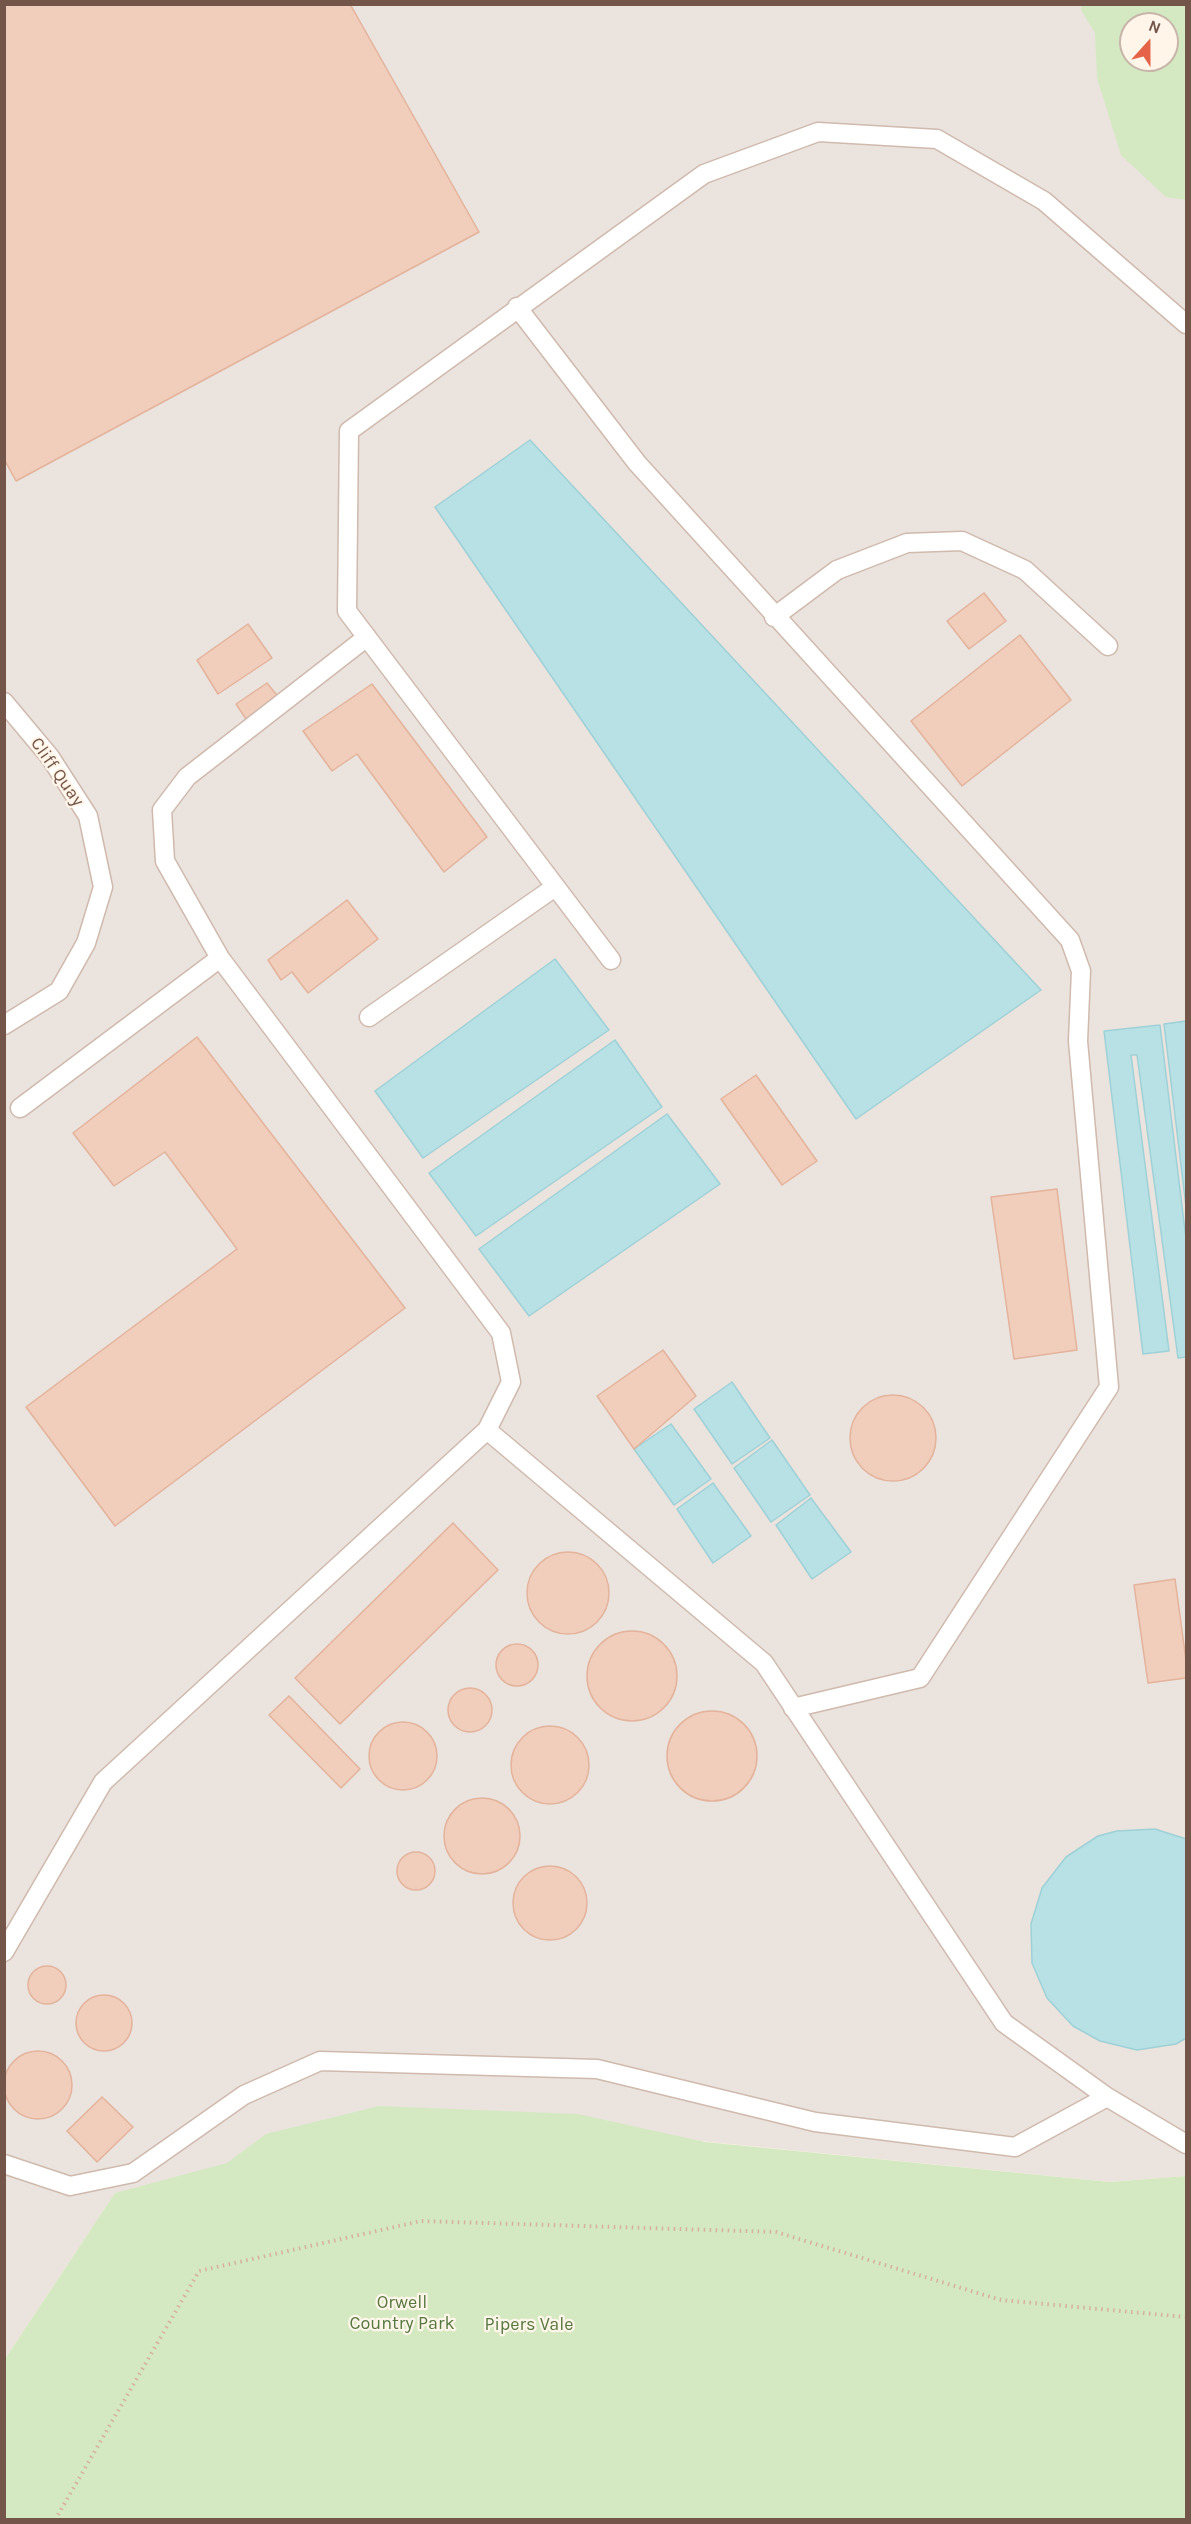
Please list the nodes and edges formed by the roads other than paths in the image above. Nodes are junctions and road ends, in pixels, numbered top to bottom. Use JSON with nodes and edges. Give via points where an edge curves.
{"nodes":[{"id":1,"x":517,"y":308,"type":"junction"},
{"id":2,"x":1186,"y":324,"type":"edge"},
{"id":3,"x":774,"y":617,"type":"junction"},
{"id":4,"x":367,"y":638,"type":"junction"},
{"id":5,"x":1108,"y":646,"type":"dead end"},
{"id":6,"x":4,"y":702,"type":"edge"},
{"id":7,"x":555,"y":887,"type":"junction"},
{"id":8,"x":220,"y":958,"type":"junction"},
{"id":9,"x":611,"y":960,"type":"dead end"},
{"id":10,"x":369,"y":1017,"type":"dead end"},
{"id":11,"x":4,"y":1025,"type":"edge"},
{"id":12,"x":20,"y":1108,"type":"dead end"},
{"id":13,"x":487,"y":1430,"type":"junction"},
{"id":14,"x":793,"y":1708,"type":"junction"},
{"id":15,"x":4,"y":1952,"type":"edge"},
{"id":16,"x":1107,"y":2097,"type":"junction"},
{"id":17,"x":1186,"y":2144,"type":"edge"},
{"id":18,"x":4,"y":2164,"type":"edge"}],
"edges":[{"from":1,"to":2,"type":"lane","via":[[704,174],[818,132],[937,140],[1044,201]]},
{"from":1,"to":3,"type":"lane","via":[[637,463]]},
{"from":1,"to":4,"type":"lane","via":[[349,431],[347,611]]},
{"from":3,"to":5,"type":"lane","via":[[837,570],[907,543],[962,541],[1025,570]]},
{"from":3,"to":14,"type":"lane","via":[[1070,940],[1081,971],[1078,1041],[1109,1387],[920,1678]]},
{"from":4,"to":7,"type":"lane"},
{"from":4,"to":8,"type":"lane","via":[[187,777],[162,810],[165,861]]},
{"from":6,"to":11,"type":"lane","name":"Cliff Quay","via":[[50,757],[88,816],[103,887],[86,943],[59,991]]},
{"from":7,"to":9,"type":"lane"},
{"from":7,"to":10,"type":"lane"},
{"from":8,"to":12,"type":"lane"},
{"from":8,"to":13,"type":"lane","via":[[501,1333],[511,1382]]},
{"from":13,"to":14,"type":"lane","via":[[764,1663]]},
{"from":13,"to":15,"type":"lane","via":[[104,1782]]},
{"from":14,"to":16,"type":"lane","via":[[1004,2023]]},
{"from":16,"to":17,"type":"lane"},
{"from":16,"to":18,"type":"lane","via":[[1015,2148],[815,2122],[597,2069],[320,2061],[244,2095],[133,2173],[70,2186]]}]}
